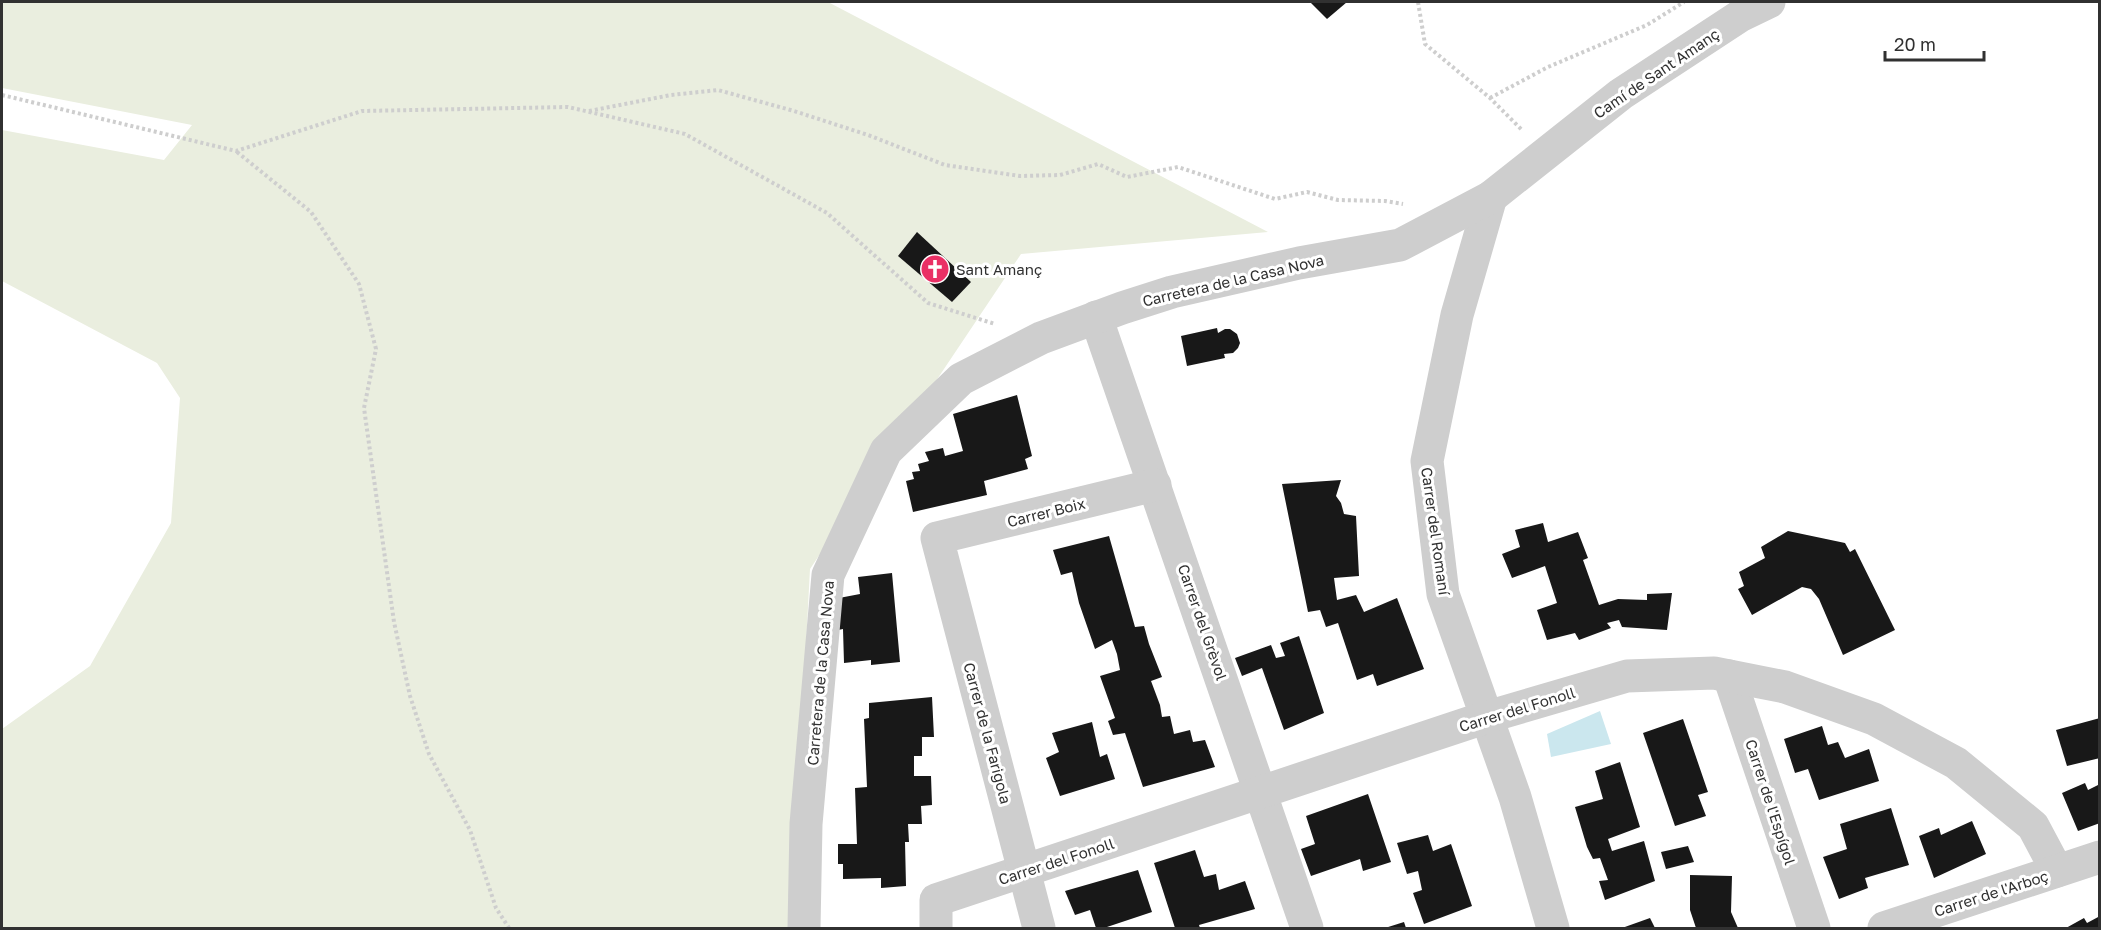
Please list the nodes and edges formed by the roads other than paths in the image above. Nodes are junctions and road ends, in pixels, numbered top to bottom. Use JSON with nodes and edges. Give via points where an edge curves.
{"nodes":[{"id":1,"x":1769,"y":2,"type":"edge"},
{"id":2,"x":1491,"y":197,"type":"junction"},
{"id":3,"x":1096,"y":317,"type":"junction"},
{"id":4,"x":1155,"y":485,"type":"junction"},
{"id":5,"x":937,"y":538,"type":"joint"},
{"id":6,"x":1729,"y":676,"type":"junction"},
{"id":7,"x":1486,"y":717,"type":"junction"},
{"id":8,"x":1262,"y":792,"type":"junction"},
{"id":9,"x":2100,"y":857,"type":"edge"},
{"id":10,"x":1024,"y":871,"type":"junction"},
{"id":11,"x":2057,"y":871,"type":"junction"},
{"id":12,"x":936,"y":914,"type":"edge"},
{"id":13,"x":804,"y":928,"type":"edge"},
{"id":14,"x":1039,"y":928,"type":"edge"},
{"id":15,"x":1307,"y":928,"type":"edge"},
{"id":16,"x":1553,"y":928,"type":"edge"},
{"id":17,"x":1814,"y":928,"type":"edge"},
{"id":18,"x":1884,"y":928,"type":"edge"}],
"edges":[{"from":1,"to":2,"type":"street","name":"Camí de Sant Amanç","via":[[1740,16],[1621,94]]},
{"from":2,"to":3,"type":"street","name":"Carretera de la Casa Nova","via":[[1400,244],[1299,262],[1172,292]]},
{"from":2,"to":7,"type":"street","name":"Carrer del Romaní","via":[[1457,315],[1426,460],[1443,594]]},
{"from":3,"to":4,"type":"street","name":"Carrer del Grèvol"},
{"from":3,"to":13,"type":"street","name":"Carretera de la Casa Nova","via":[[1041,338],[961,379],[886,451],[828,575],[806,824]]},
{"from":4,"to":5,"type":"street","name":"Carrer Boix"},
{"from":4,"to":8,"type":"street","name":"Carrer del Grèvol"},
{"from":5,"to":10,"type":"street","name":"Carrer de la Farigola"},
{"from":6,"to":7,"type":"street","name":"Carrer del Fonoll","via":[[1627,676]]},
{"from":6,"to":11,"type":"street","name":"Carrer del Fonoll","via":[[1785,687],[1874,719],[1956,763],[2033,826]]},
{"from":6,"to":17,"type":"street","name":"Carrer de l'Espígol"},
{"from":7,"to":8,"type":"street","name":"Carrer del Fonoll"},
{"from":7,"to":16,"type":"street","name":"Carrer del Romaní","via":[[1515,797]]},
{"from":8,"to":10,"type":"street","name":"Carrer del Fonoll"},
{"from":8,"to":15,"type":"street","name":"Carrer del Grèvol"},
{"from":9,"to":11,"type":"street","name":"Carrer de l'Arboç"},
{"from":10,"to":12,"type":"street","name":"Carrer del Fonoll"},
{"from":10,"to":14,"type":"street","name":"Carrer de la Farigola"},
{"from":11,"to":18,"type":"street","name":"Carrer de l'Arboç"}]}
